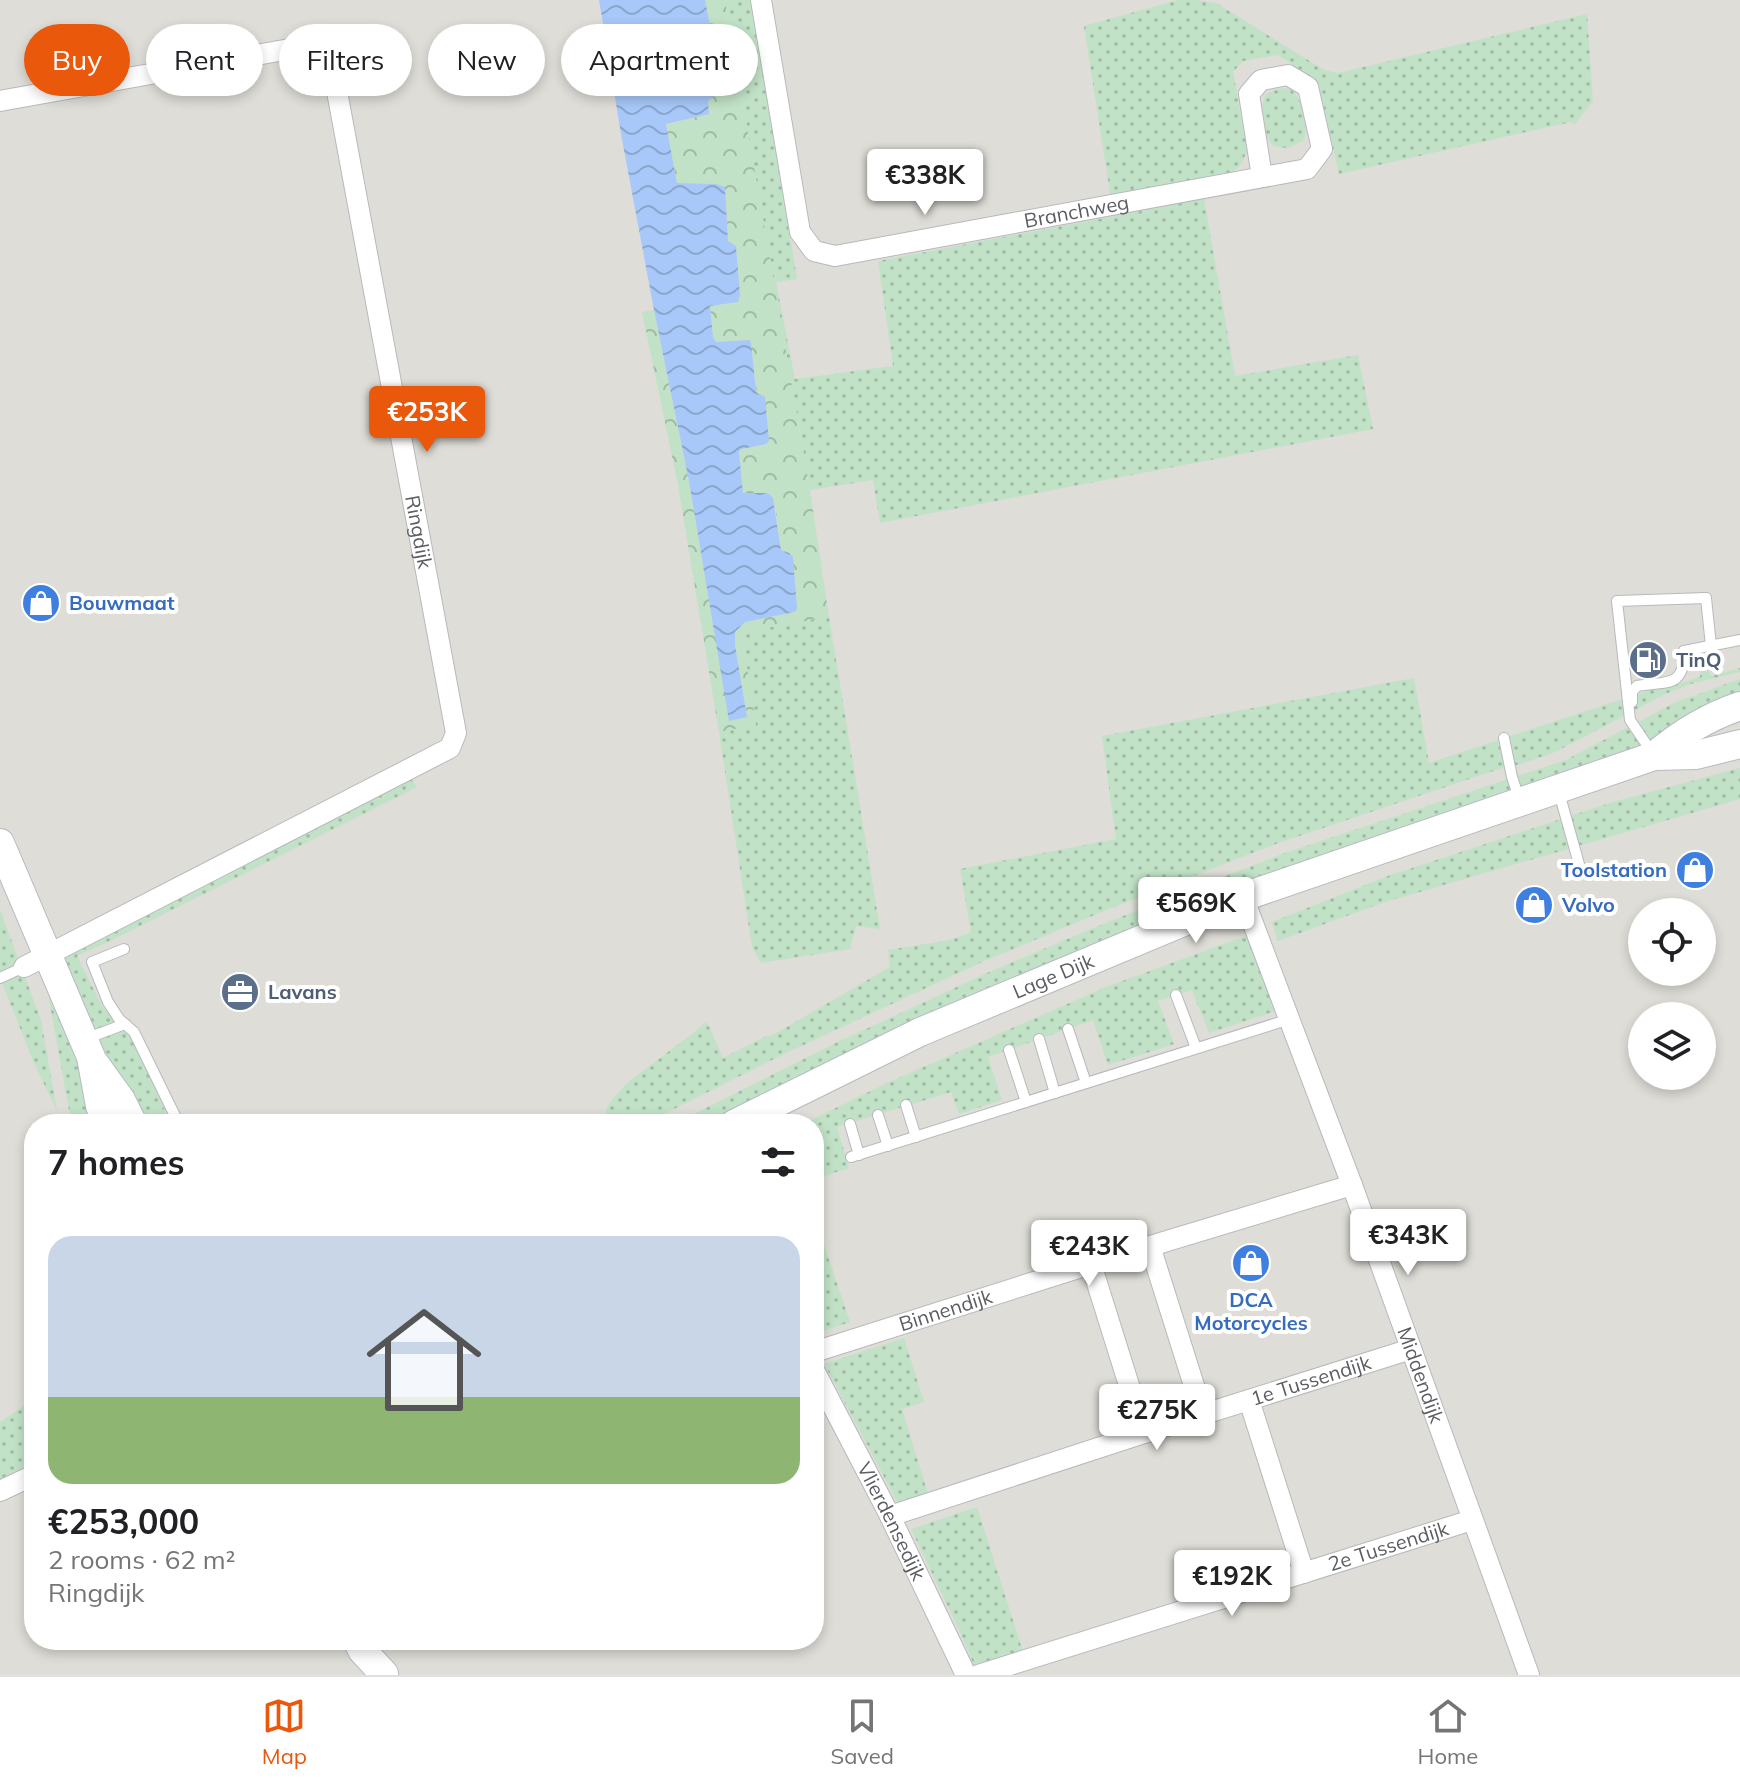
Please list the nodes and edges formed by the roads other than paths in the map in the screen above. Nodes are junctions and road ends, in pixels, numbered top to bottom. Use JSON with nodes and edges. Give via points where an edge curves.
{"nodes":[{"id":1,"x":761,"y":0,"type":"edge"},
{"id":2,"x":0,"y":101,"type":"edge"},
{"id":3,"x":1262,"y":177,"type":"junction"},
{"id":4,"x":1740,"y":640,"type":"edge"},
{"id":5,"x":1711,"y":646,"type":"junction"},
{"id":6,"x":1740,"y":706,"type":"edge"},
{"id":7,"x":1504,"y":738,"type":"dead end"},
{"id":8,"x":1740,"y":744,"type":"edge"},
{"id":9,"x":1654,"y":756,"type":"junction"},
{"id":10,"x":1557,"y":788,"type":"junction"},
{"id":11,"x":1520,"y":800,"type":"junction"},
{"id":12,"x":0,"y":843,"type":"edge"},
{"id":13,"x":1579,"y":864,"type":"dead end"},
{"id":14,"x":1243,"y":897,"type":"junction"},
{"id":15,"x":124,"y":949,"type":"dead end"},
{"id":16,"x":36,"y":961,"type":"junction"},
{"id":17,"x":0,"y":978,"type":"edge"},
{"id":18,"x":1176,"y":995,"type":"dead end"},
{"id":19,"x":1290,"y":1019,"type":"junction"},
{"id":20,"x":125,"y":1024,"type":"junction"},
{"id":21,"x":1068,"y":1029,"type":"dead end"},
{"id":22,"x":1039,"y":1039,"type":"dead end"},
{"id":23,"x":87,"y":1048,"type":"junction"},
{"id":24,"x":1196,"y":1048,"type":"junction"},
{"id":25,"x":1009,"y":1050,"type":"dead end"},
{"id":26,"x":1086,"y":1083,"type":"junction"},
{"id":27,"x":1055,"y":1093,"type":"junction"},
{"id":28,"x":1026,"y":1102,"type":"junction"},
{"id":29,"x":906,"y":1105,"type":"dead end"},
{"id":30,"x":104,"y":1114,"type":"edge"},
{"id":31,"x":128,"y":1114,"type":"edge"},
{"id":32,"x":174,"y":1114,"type":"edge"},
{"id":33,"x":754,"y":1114,"type":"edge"},
{"id":34,"x":878,"y":1115,"type":"dead end"},
{"id":35,"x":850,"y":1124,"type":"dead end"},
{"id":36,"x":916,"y":1137,"type":"junction"},
{"id":37,"x":888,"y":1146,"type":"junction"},
{"id":38,"x":1352,"y":1185,"type":"junction"},
{"id":39,"x":1150,"y":1246,"type":"junction"},
{"id":40,"x":1091,"y":1264,"type":"junction"},
{"id":41,"x":824,"y":1349,"type":"edge"},
{"id":42,"x":1411,"y":1349,"type":"junction"},
{"id":43,"x":824,"y":1389,"type":"edge"},
{"id":44,"x":1249,"y":1400,"type":"junction"},
{"id":45,"x":1203,"y":1414,"type":"junction"},
{"id":46,"x":1144,"y":1433,"type":"junction"},
{"id":47,"x":24,"y":1480,"type":"edge"},
{"id":48,"x":0,"y":1491,"type":"edge"},
{"id":49,"x":890,"y":1516,"type":"junction"},
{"id":50,"x":1472,"y":1520,"type":"junction"},
{"id":51,"x":1304,"y":1573,"type":"junction"},
{"id":52,"x":362,"y":1650,"type":"edge"},
{"id":53,"x":378,"y":1650,"type":"edge"},
{"id":54,"x":384,"y":1674,"type":"edge"},
{"id":55,"x":966,"y":1675,"type":"edge"},
{"id":56,"x":978,"y":1675,"type":"edge"},
{"id":57,"x":1529,"y":1675,"type":"edge"}],
"edges":[{"from":1,"to":3,"type":"street","name":"Branchweg","via":[[800,232],[814,251],[835,256]]},
{"from":2,"to":16,"type":"street","name":"Ringdijk","via":[[301,47],[320,51],[333,70],[456,733],[450,748]]},
{"from":3,"to":3,"type":"street","name":"Branchweg","via":[[1249,94],[1261,80],[1288,75],[1308,87],[1322,149],[1307,169]]},
{"from":4,"to":5,"type":"lane"},
{"from":5,"to":9,"type":"lane","via":[[1684,651],[1678,676],[1637,686],[1632,692],[1634,718]]},
{"from":5,"to":9,"type":"lane","via":[[1706,598],[1617,601],[1630,720]]},
{"from":6,"to":9,"type":"main road","name":"Lage Dijk","via":[[1716,713]]},
{"from":7,"to":11,"type":"lane"},
{"from":8,"to":9,"type":"main road","name":"Lage Dijk","via":[[1696,755]]},
{"from":9,"to":10,"type":"main road","name":"Lage Dijk"},
{"from":10,"to":11,"type":"main road","name":"Lage Dijk"},
{"from":10,"to":13,"type":"lane"},
{"from":11,"to":14,"type":"main road","name":"Lage Dijk"},
{"from":12,"to":16,"type":"main road"},
{"from":14,"to":19,"type":"street","name":"Middendijk"},
{"from":14,"to":33,"type":"main road","name":"Lage Dijk","via":[[920,1032]]},
{"from":15,"to":20,"type":"lane","via":[[92,962],[108,1002]]},
{"from":16,"to":17,"type":"lane"},
{"from":16,"to":23,"type":"main road"},
{"from":18,"to":24,"type":"lane"},
{"from":19,"to":24,"type":"lane"},
{"from":19,"to":38,"type":"street","name":"Middendijk"},
{"from":20,"to":23,"type":"lane"},
{"from":20,"to":32,"type":"lane","via":[[134,1032]]},
{"from":21,"to":26,"type":"lane"},
{"from":22,"to":27,"type":"lane"},
{"from":23,"to":30,"type":"main road"},
{"from":23,"to":31,"type":"main road"},
{"from":24,"to":26,"type":"lane"},
{"from":25,"to":28,"type":"lane"},
{"from":26,"to":27,"type":"lane"},
{"from":27,"to":28,"type":"lane"},
{"from":28,"to":36,"type":"lane"},
{"from":29,"to":36,"type":"lane"},
{"from":34,"to":37,"type":"lane"},
{"from":35,"to":37,"type":"lane","via":[[855,1156]]},
{"from":36,"to":37,"type":"lane"},
{"from":38,"to":39,"type":"street","name":"Binnendijk"},
{"from":38,"to":42,"type":"street","name":"Middendijk"},
{"from":39,"to":40,"type":"street","name":"Binnendijk"},
{"from":39,"to":45,"type":"street"},
{"from":40,"to":41,"type":"street","name":"Binnendijk"},
{"from":40,"to":46,"type":"street"},
{"from":42,"to":44,"type":"street","name":"1e Tussendijk"},
{"from":42,"to":50,"type":"street","name":"Middendijk"},
{"from":43,"to":49,"type":"street","name":"Vlierdensedijk"},
{"from":44,"to":45,"type":"street","name":"1e Tussendijk"},
{"from":44,"to":51,"type":"street","name":"2e Tussendijk"},
{"from":45,"to":46,"type":"street","name":"1e Tussendijk"},
{"from":46,"to":49,"type":"street","name":"1e Tussendijk"},
{"from":47,"to":48,"type":"street"},
{"from":49,"to":55,"type":"street","name":"Vlierdensedijk"},
{"from":50,"to":51,"type":"street","name":"2e Tussendijk"},
{"from":50,"to":57,"type":"street","name":"Middendijk"},
{"from":51,"to":56,"type":"street","name":"2e Tussendijk"},
{"from":52,"to":54,"type":"main road"},
{"from":53,"to":54,"type":"main road"}]}
